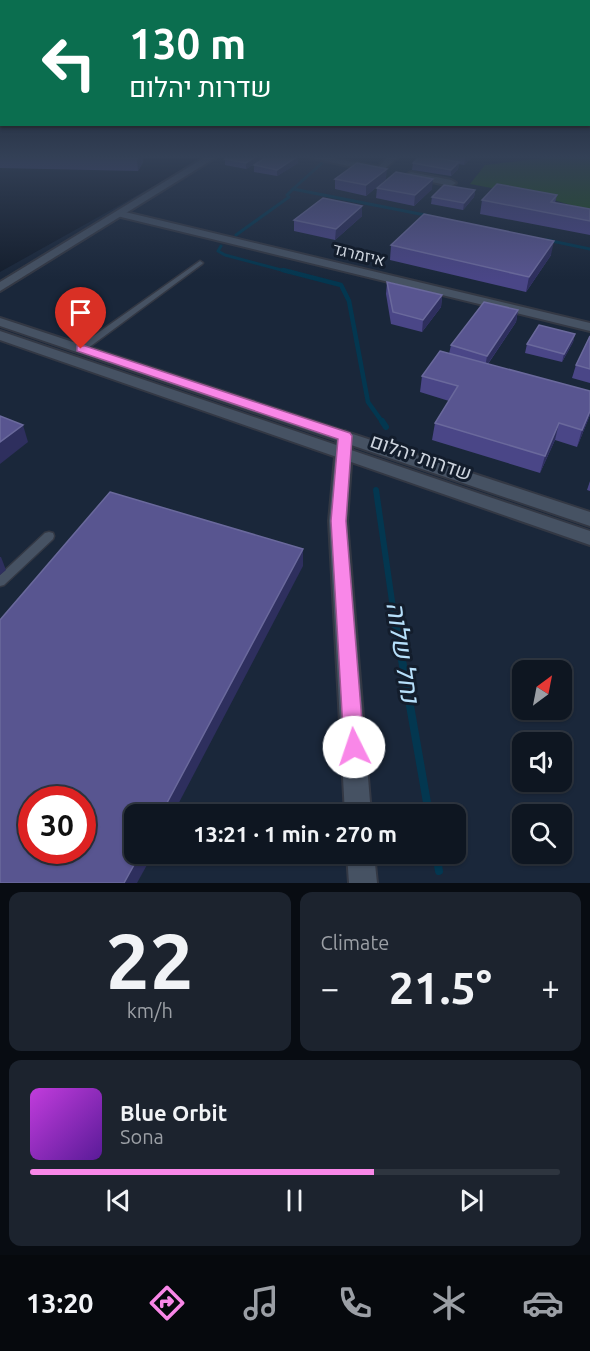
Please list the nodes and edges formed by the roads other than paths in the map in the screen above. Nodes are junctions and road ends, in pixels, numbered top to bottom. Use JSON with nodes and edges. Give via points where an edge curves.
{"nodes":[{"id":1,"x":147,"y":197,"type":"edge"},
{"id":2,"x":121,"y":213,"type":"junction"},
{"id":3,"x":200,"y":263,"type":"dead end"},
{"id":4,"x":0,"y":287,"type":"edge"},
{"id":5,"x":0,"y":322,"type":"edge"},
{"id":6,"x":590,"y":327,"type":"edge"},
{"id":7,"x":0,"y":335,"type":"edge"},
{"id":8,"x":81,"y":349,"type":"junction"},
{"id":9,"x":344,"y":444,"type":"junction"},
{"id":10,"x":590,"y":519,"type":"edge"},
{"id":11,"x":49,"y":536,"type":"dead end"},
{"id":12,"x":590,"y":538,"type":"edge"},
{"id":13,"x":0,"y":582,"type":"edge"},
{"id":14,"x":357,"y":804,"type":"edge"},
{"id":15,"x":362,"y":864,"type":"edge"},
{"id":16,"x":363,"y":883,"type":"edge"}],
"edges":[{"from":1,"to":2,"type":"street"},
{"from":2,"to":4,"type":"street"},
{"from":2,"to":6,"type":"street","name":"איזמרגד"},
{"from":3,"to":8,"type":"lane"},
{"from":5,"to":8,"type":"street","name":"שדרות יהלום"},
{"from":7,"to":9,"type":"street","name":"שדרות יהלום"},
{"from":8,"to":9,"type":"street","name":"שדרות יהלום"},
{"from":9,"to":10,"type":"street","name":"שדרות יהלום"},
{"from":9,"to":12,"type":"street","name":"שדרות יהלום"},
{"from":9,"to":14,"type":"street","via":[[338,521]]},
{"from":11,"to":13,"type":"lane"},
{"from":15,"to":16,"type":"street"}]}
